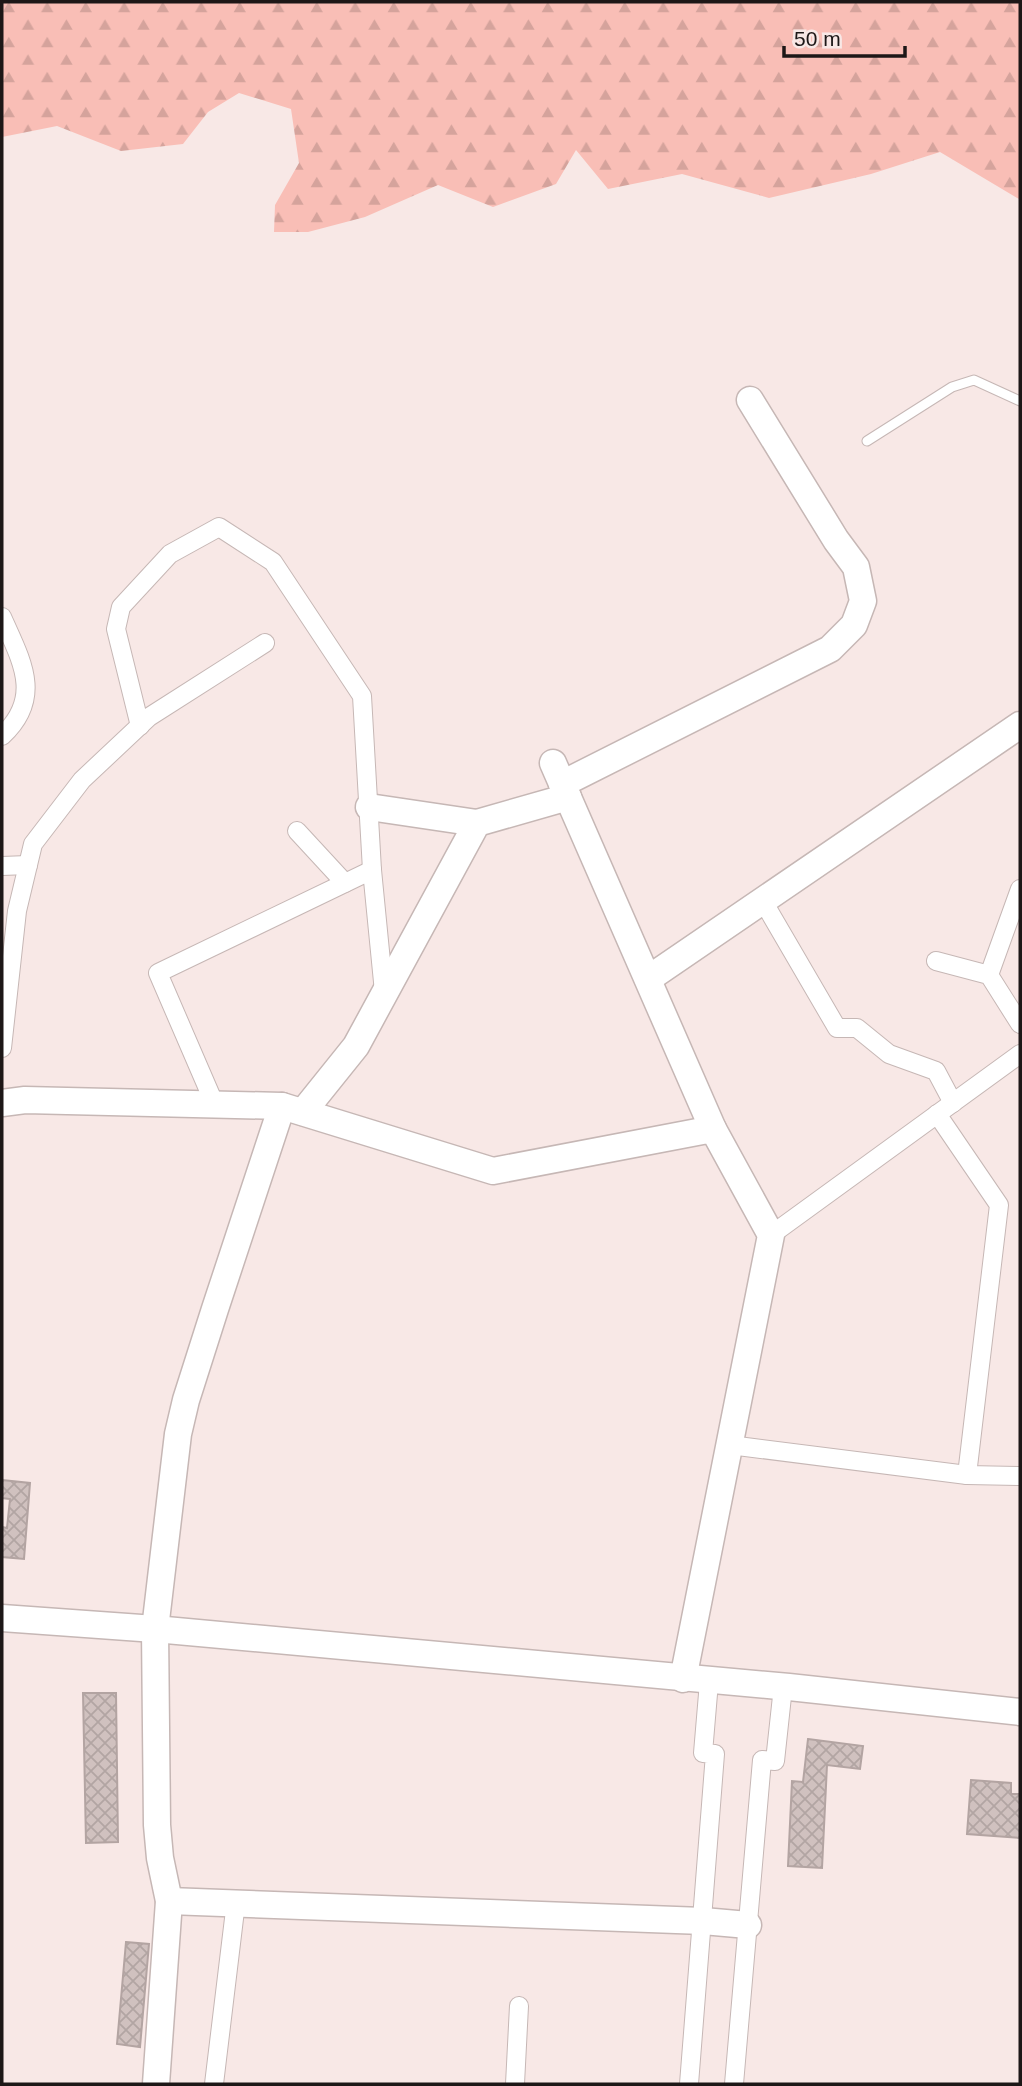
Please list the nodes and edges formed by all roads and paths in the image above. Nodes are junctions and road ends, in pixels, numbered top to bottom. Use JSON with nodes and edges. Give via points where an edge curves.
{"nodes":[{"id":1,"x":750,"y":400,"type":"dead end"},
{"id":2,"x":1020,"y":401,"type":"edge"},
{"id":3,"x":867,"y":441,"type":"dead end"},
{"id":4,"x":2,"y":617,"type":"edge"},
{"id":5,"x":265,"y":643,"type":"dead end"},
{"id":6,"x":1020,"y":725,"type":"edge"},
{"id":7,"x":140,"y":726,"type":"junction"},
{"id":8,"x":2,"y":736,"type":"edge"},
{"id":9,"x":561,"y":781,"type":"junction"},
{"id":10,"x":369,"y":807,"type":"junction"},
{"id":11,"x":477,"y":822,"type":"junction"},
{"id":12,"x":297,"y":831,"type":"dead end"},
{"id":13,"x":28,"y":865,"type":"junction"},
{"id":14,"x":2,"y":866,"type":"edge"},
{"id":15,"x":372,"y":870,"type":"junction"},
{"id":16,"x":345,"y":883,"type":"junction"},
{"id":17,"x":1020,"y":889,"type":"edge"},
{"id":18,"x":762,"y":901,"type":"junction"},
{"id":19,"x":936,"y":961,"type":"dead end"},
{"id":20,"x":989,"y":975,"type":"junction"},
{"id":21,"x":648,"y":979,"type":"junction"},
{"id":22,"x":384,"y":992,"type":"junction"},
{"id":23,"x":1020,"y":1024,"type":"edge"},
{"id":24,"x":2,"y":1048,"type":"edge"},
{"id":25,"x":1020,"y":1054,"type":"edge"},
{"id":26,"x":2,"y":1103,"type":"edge"},
{"id":27,"x":953,"y":1103,"type":"junction"},
{"id":28,"x":215,"y":1105,"type":"junction"},
{"id":29,"x":293,"y":1109,"type":"junction"},
{"id":30,"x":937,"y":1114,"type":"junction"},
{"id":31,"x":713,"y":1129,"type":"junction"},
{"id":32,"x":771,"y":1235,"type":"junction"},
{"id":33,"x":730,"y":1445,"type":"junction"},
{"id":34,"x":967,"y":1475,"type":"junction"},
{"id":35,"x":1020,"y":1476,"type":"edge"},
{"id":36,"x":2,"y":1618,"type":"edge"},
{"id":37,"x":155,"y":1629,"type":"junction"},
{"id":38,"x":696,"y":1680,"type":"junction"},
{"id":39,"x":783,"y":1687,"type":"junction"},
{"id":40,"x":1020,"y":1712,"type":"edge"},
{"id":41,"x":169,"y":1901,"type":"junction"},
{"id":42,"x":236,"y":1902,"type":"junction"},
{"id":43,"x":703,"y":1922,"type":"junction"},
{"id":44,"x":748,"y":1925,"type":"junction"},
{"id":45,"x":519,"y":2006,"type":"dead end"},
{"id":46,"x":156,"y":2084,"type":"edge"},
{"id":47,"x":214,"y":2084,"type":"edge"},
{"id":48,"x":515,"y":2084,"type":"edge"},
{"id":49,"x":689,"y":2084,"type":"edge"},
{"id":50,"x":734,"y":2084,"type":"edge"}],
"edges":[{"from":1,"to":9,"type":"street","via":[[856,568],[863,601],[854,625],[830,649]]},
{"from":2,"to":3,"type":"lane","via":[[974,380],[952,387]]},
{"from":4,"to":8,"type":"street","via":[[27,687],[22,712]]},
{"from":5,"to":7,"type":"street"},
{"from":6,"to":18,"type":"street"},
{"from":7,"to":10,"type":"street","via":[[116,629],[121,607],[170,554],[219,527],[273,562],[362,696]]},
{"from":7,"to":13,"type":"street","via":[[82,780],[33,844]]},
{"from":9,"to":11,"type":"street"},
{"from":9,"to":21,"type":"street"},
{"from":10,"to":11,"type":"street"},
{"from":10,"to":15,"type":"street"},
{"from":11,"to":22,"type":"street"},
{"from":12,"to":16,"type":"street"},
{"from":13,"to":14,"type":"street"},
{"from":13,"to":24,"type":"street","via":[[17,911]]},
{"from":15,"to":16,"type":"street"},
{"from":15,"to":22,"type":"street"},
{"from":16,"to":28,"type":"street","via":[[158,973]]},
{"from":17,"to":20,"type":"street"},
{"from":18,"to":21,"type":"street"},
{"from":18,"to":27,"type":"street","via":[[837,1028],[857,1028],[889,1054],[936,1071]]},
{"from":19,"to":20,"type":"street"},
{"from":20,"to":23,"type":"street"},
{"from":21,"to":31,"type":"street"},
{"from":22,"to":29,"type":"street","via":[[356,1046]]},
{"from":25,"to":27,"type":"street"},
{"from":26,"to":28,"type":"street"},
{"from":27,"to":30,"type":"street"},
{"from":28,"to":29,"type":"street"},
{"from":29,"to":31,"type":"street","via":[[493,1171]]},
{"from":29,"to":37,"type":"street","via":[[186,1400]]},
{"from":30,"to":32,"type":"street"},
{"from":30,"to":34,"type":"street","via":[[999,1205]]},
{"from":31,"to":32,"type":"street"},
{"from":32,"to":33,"type":"street"},
{"from":33,"to":34,"type":"street"},
{"from":33,"to":38,"type":"street"},
{"from":34,"to":35,"type":"street"},
{"from":36,"to":37,"type":"street"},
{"from":37,"to":38,"type":"street"},
{"from":37,"to":41,"type":"street","via":[[157,1825]]},
{"from":38,"to":39,"type":"street"},
{"from":38,"to":43,"type":"street","via":[[703,1753],[715,1754]]},
{"from":39,"to":40,"type":"street"},
{"from":39,"to":44,"type":"street","via":[[775,1762],[762,1760]]},
{"from":41,"to":42,"type":"street"},
{"from":41,"to":46,"type":"street"},
{"from":42,"to":43,"type":"street"},
{"from":42,"to":47,"type":"street"},
{"from":43,"to":44,"type":"street"},
{"from":43,"to":49,"type":"street"},
{"from":44,"to":50,"type":"street"},
{"from":45,"to":48,"type":"street"}]}
